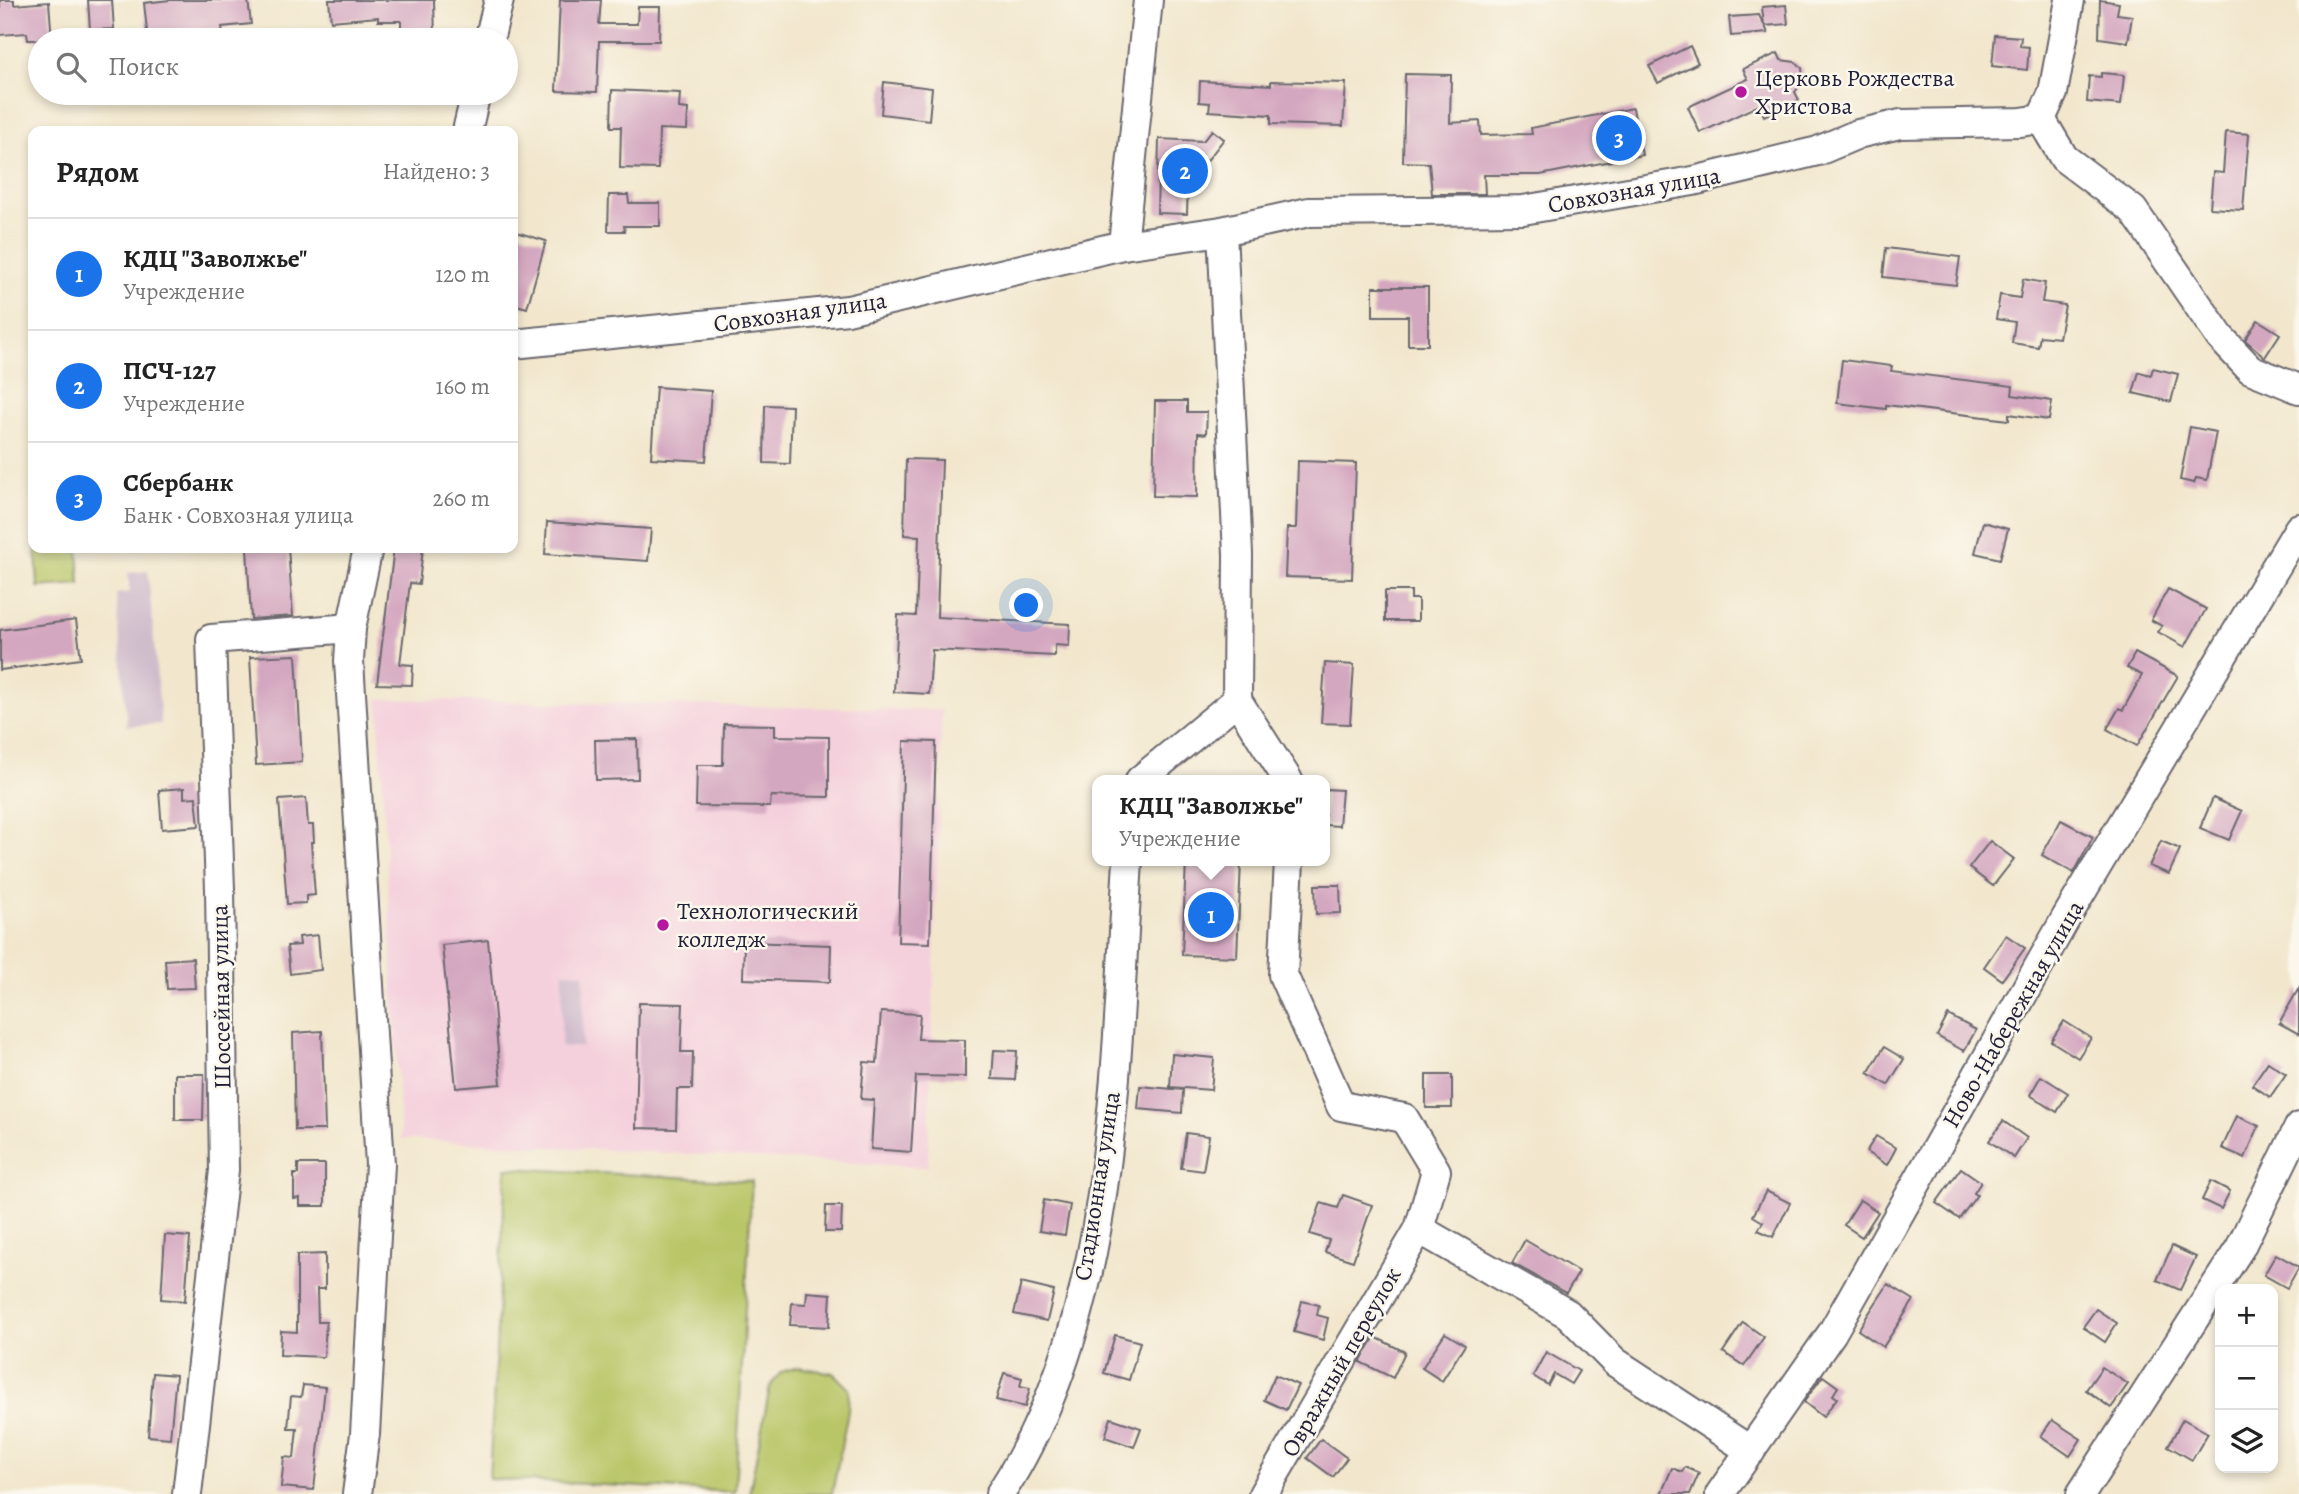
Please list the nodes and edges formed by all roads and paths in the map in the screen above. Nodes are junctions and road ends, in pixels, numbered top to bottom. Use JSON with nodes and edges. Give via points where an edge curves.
{"nodes":[{"id":1,"x":499,"y":0,"type":"edge"},
{"id":2,"x":1148,"y":0,"type":"edge"},
{"id":3,"x":2070,"y":0,"type":"edge"},
{"id":4,"x":492,"y":28,"type":"edge"},
{"id":5,"x":474,"y":105,"type":"edge"},
{"id":6,"x":2041,"y":119,"type":"junction"},
{"id":7,"x":468,"y":126,"type":"edge"},
{"id":8,"x":1222,"y":231,"type":"junction"},
{"id":9,"x":1123,"y":245,"type":"junction"},
{"id":10,"x":518,"y":343,"type":"edge"},
{"id":11,"x":2299,"y":389,"type":"edge"},
{"id":12,"x":2299,"y":528,"type":"edge"},
{"id":13,"x":367,"y":553,"type":"edge"},
{"id":14,"x":351,"y":628,"type":"junction"},
{"id":15,"x":1237,"y":700,"type":"junction"},
{"id":16,"x":1146,"y":775,"type":"edge"},
{"id":17,"x":1287,"y":775,"type":"edge"},
{"id":18,"x":1128,"y":866,"type":"edge"},
{"id":19,"x":1289,"y":866,"type":"edge"},
{"id":20,"x":2299,"y":1127,"type":"edge"},
{"id":21,"x":1419,"y":1229,"type":"junction"},
{"id":22,"x":1751,"y":1451,"type":"junction"},
{"id":23,"x":187,"y":1494,"type":"edge"},
{"id":24,"x":357,"y":1494,"type":"edge"},
{"id":25,"x":1000,"y":1494,"type":"edge"},
{"id":26,"x":1263,"y":1494,"type":"edge"},
{"id":27,"x":1720,"y":1494,"type":"edge"},
{"id":28,"x":2081,"y":1494,"type":"edge"}],
"edges":[{"from":1,"to":4,"type":"street"},
{"from":2,"to":9,"type":"street"},
{"from":3,"to":6,"type":"street","via":[[2053,93]]},
{"from":5,"to":7,"type":"street"},
{"from":6,"to":8,"type":"street","name":"Совхозная улица","via":[[1900,124],[1858,134],[1818,151],[1693,181],[1523,210],[1309,212]]},
{"from":6,"to":11,"type":"street","via":[[2064,158],[2133,210],[2220,337],[2250,369]]},
{"from":8,"to":9,"type":"street","name":"Совхозная улица"},
{"from":8,"to":15,"type":"street","via":[[1238,554]]},
{"from":9,"to":10,"type":"street","name":"Совхозная улица","via":[[848,310]]},
{"from":12,"to":22,"type":"street","name":"Ново-Набережная улица","via":[[2066,918],[1832,1333]]},
{"from":13,"to":14,"type":"street"},
{"from":14,"to":23,"type":"street","name":"Шоссейная улица","via":[[211,639],[224,1170]]},
{"from":14,"to":24,"type":"street","via":[[349,661],[380,1164],[365,1434]]},
{"from":15,"to":16,"type":"street"},
{"from":15,"to":17,"type":"street"},
{"from":18,"to":25,"type":"street","name":"Стадионная улица","via":[[1110,1133],[1095,1233],[1053,1392]]},
{"from":19,"to":21,"type":"street","name":"Овражный переулок","via":[[1283,975],[1341,1106],[1404,1118],[1436,1171]]},
{"from":20,"to":28,"type":"street","via":[[2240,1248]]},
{"from":21,"to":22,"type":"street","via":[[1568,1314],[1615,1362]]},
{"from":21,"to":26,"type":"street","name":"Овражный переулок"},
{"from":22,"to":27,"type":"street","name":"Ново-Набережная улица"}]}
